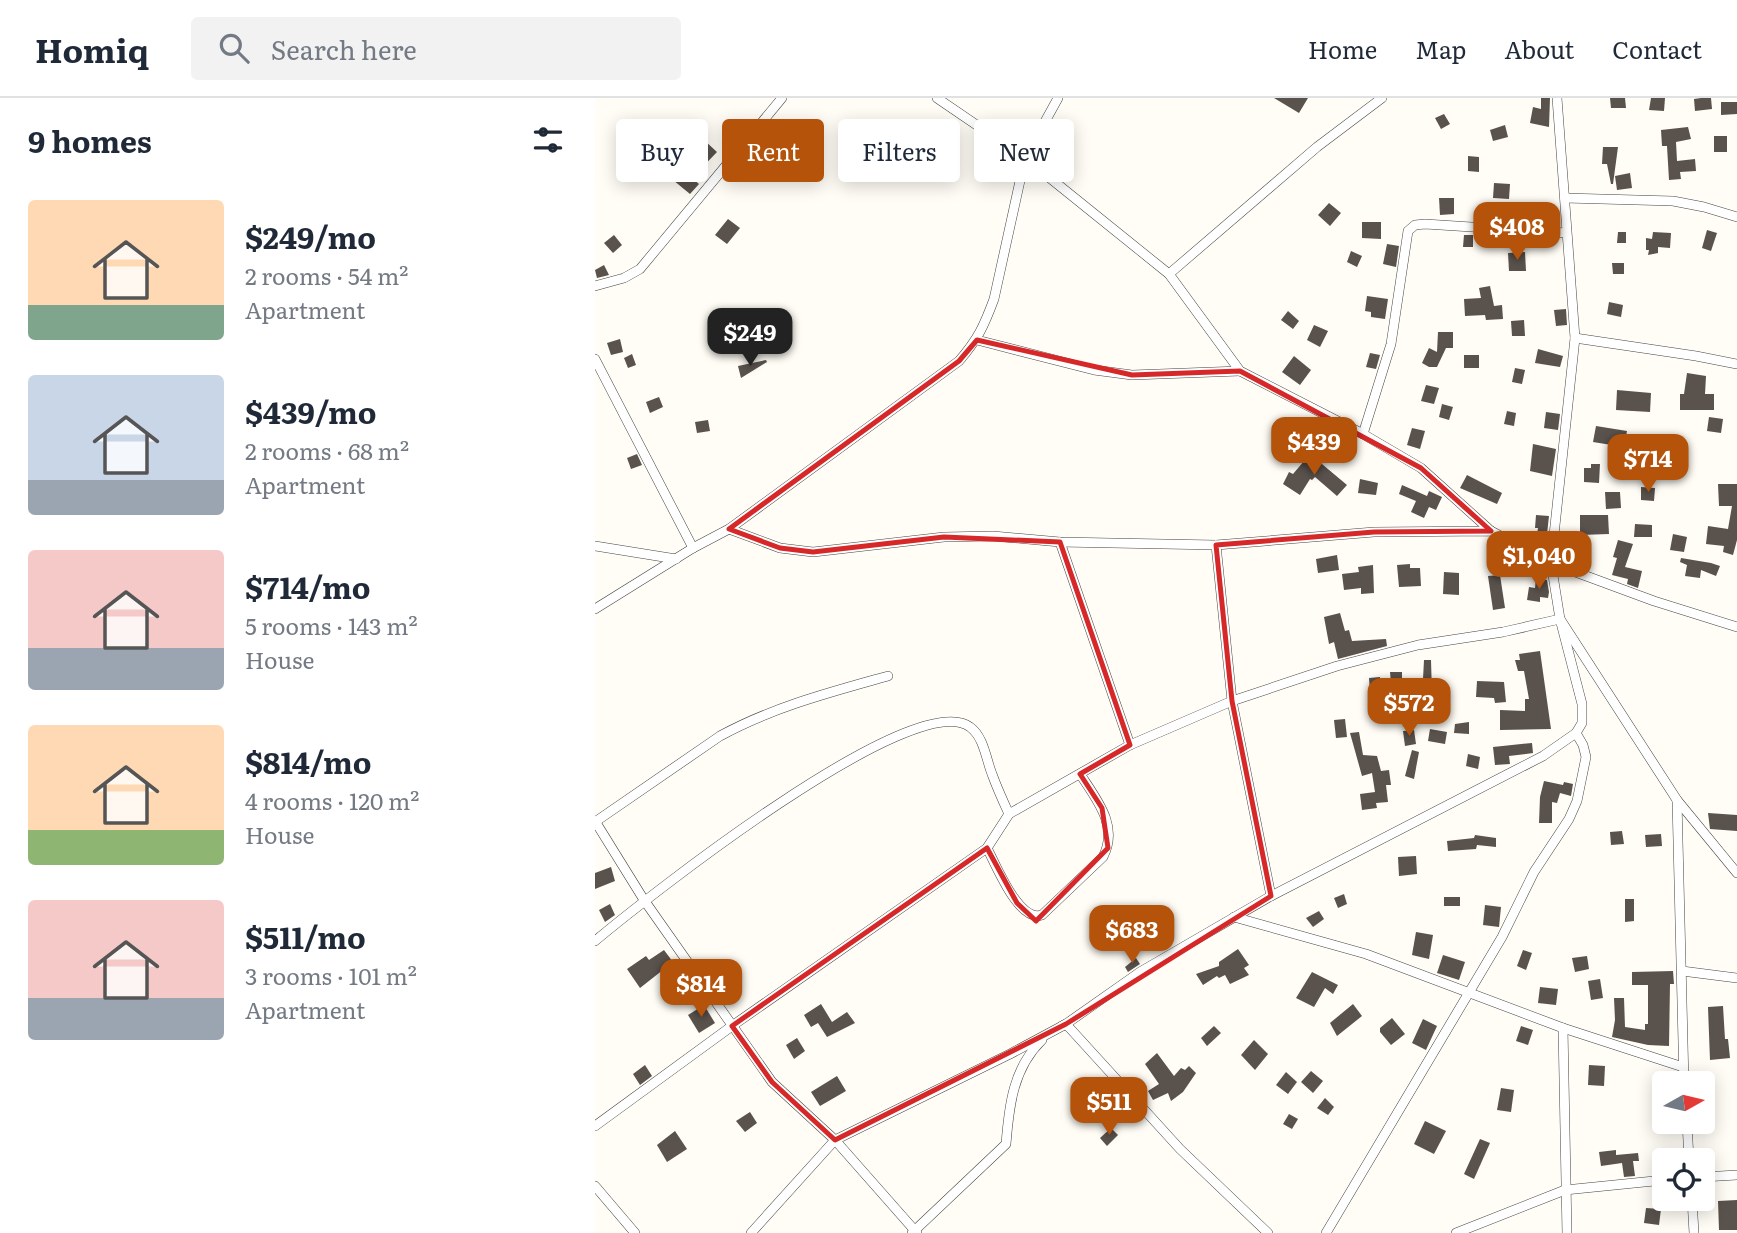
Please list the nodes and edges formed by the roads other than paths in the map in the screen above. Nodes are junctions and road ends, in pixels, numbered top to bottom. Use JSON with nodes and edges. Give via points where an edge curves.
{"nodes":[{"id":1,"x":782,"y":98,"type":"edge"},
{"id":2,"x":937,"y":98,"type":"edge"},
{"id":3,"x":1058,"y":98,"type":"edge"},
{"id":4,"x":1382,"y":98,"type":"edge"},
{"id":5,"x":1557,"y":98,"type":"edge"},
{"id":6,"x":1046,"y":119,"type":"edge"},
{"id":7,"x":974,"y":123,"type":"edge"},
{"id":8,"x":1020,"y":182,"type":"edge"},
{"id":9,"x":1055,"y":182,"type":"edge"},
{"id":10,"x":1565,"y":198,"type":"junction"},
{"id":11,"x":1737,"y":217,"type":"edge"},
{"id":12,"x":1566,"y":233,"type":"junction"},
{"id":13,"x":1169,"y":274,"type":"junction"},
{"id":14,"x":595,"y":286,"type":"edge"},
{"id":15,"x":1575,"y":338,"type":"junction"},
{"id":16,"x":978,"y":340,"type":"junction"},
{"id":17,"x":595,"y":359,"type":"edge"},
{"id":18,"x":1737,"y":365,"type":"edge"},
{"id":19,"x":1240,"y":371,"type":"junction"},
{"id":20,"x":1363,"y":434,"type":"junction"},
{"id":21,"x":729,"y":529,"type":"junction"},
{"id":22,"x":1491,"y":531,"type":"junction"},
{"id":23,"x":1060,"y":542,"type":"junction"},
{"id":24,"x":1216,"y":545,"type":"junction"},
{"id":25,"x":595,"y":546,"type":"edge"},
{"id":26,"x":693,"y":548,"type":"junction"},
{"id":27,"x":676,"y":559,"type":"junction"},
{"id":28,"x":1551,"y":563,"type":"junction"},
{"id":29,"x":595,"y":609,"type":"edge"},
{"id":30,"x":1560,"y":619,"type":"junction"},
{"id":31,"x":1737,"y":627,"type":"edge"},
{"id":32,"x":888,"y":676,"type":"dead end"},
{"id":33,"x":1232,"y":701,"type":"junction"},
{"id":34,"x":1577,"y":733,"type":"junction"},
{"id":35,"x":1130,"y":745,"type":"junction"},
{"id":36,"x":1080,"y":774,"type":"junction"},
{"id":37,"x":1677,"y":800,"type":"junction"},
{"id":38,"x":1009,"y":814,"type":"junction"},
{"id":39,"x":595,"y":822,"type":"edge"},
{"id":40,"x":987,"y":848,"type":"junction"},
{"id":41,"x":1737,"y":873,"type":"edge"},
{"id":42,"x":1271,"y":896,"type":"junction"},
{"id":43,"x":644,"y":900,"type":"junction"},
{"id":44,"x":1234,"y":917,"type":"junction"},
{"id":45,"x":595,"y":941,"type":"edge"},
{"id":46,"x":1682,"y":971,"type":"junction"},
{"id":47,"x":1737,"y":978,"type":"edge"},
{"id":48,"x":1470,"y":992,"type":"junction"},
{"id":49,"x":1066,"y":1024,"type":"junction"},
{"id":50,"x":732,"y":1026,"type":"junction"},
{"id":51,"x":1563,"y":1028,"type":"junction"},
{"id":52,"x":1683,"y":1067,"type":"junction"},
{"id":53,"x":1683,"y":1071,"type":"edge"},
{"id":54,"x":595,"y":1126,"type":"edge"},
{"id":55,"x":835,"y":1140,"type":"junction"},
{"id":56,"x":1737,"y":1175,"type":"edge"},
{"id":57,"x":1715,"y":1176,"type":"edge"},
{"id":58,"x":1652,"y":1181,"type":"edge"},
{"id":59,"x":595,"y":1186,"type":"edge"},
{"id":60,"x":1565,"y":1190,"type":"junction"},
{"id":61,"x":1693,"y":1211,"type":"edge"},
{"id":62,"x":635,"y":1233,"type":"edge"},
{"id":63,"x":751,"y":1233,"type":"edge"},
{"id":64,"x":914,"y":1233,"type":"edge"},
{"id":65,"x":1268,"y":1233,"type":"edge"},
{"id":66,"x":1326,"y":1233,"type":"edge"},
{"id":67,"x":1456,"y":1233,"type":"edge"},
{"id":68,"x":1567,"y":1233,"type":"edge"},
{"id":69,"x":1694,"y":1233,"type":"edge"}],
"edges":[{"from":1,"to":14,"type":"street","via":[[640,269]]},
{"from":2,"to":7,"type":"street"},
{"from":3,"to":6,"type":"street"},
{"from":4,"to":13,"type":"street","via":[[1317,147]]},
{"from":5,"to":10,"type":"street"},
{"from":8,"to":16,"type":"street","via":[[994,299]]},
{"from":9,"to":13,"type":"street"},
{"from":10,"to":11,"type":"street","via":[[1672,201]]},
{"from":10,"to":12,"type":"street"},
{"from":12,"to":15,"type":"street"},
{"from":12,"to":20,"type":"street","via":[[1425,224],[1408,231],[1391,344]]},
{"from":13,"to":19,"type":"street"},
{"from":15,"to":18,"type":"street"},
{"from":15,"to":28,"type":"street"},
{"from":16,"to":19,"type":"street","via":[[1094,370],[1132,375]]},
{"from":16,"to":21,"type":"street","via":[[959,361]]},
{"from":17,"to":26,"type":"street"},
{"from":19,"to":20,"type":"street"},
{"from":20,"to":22,"type":"street","via":[[1421,468]]},
{"from":21,"to":23,"type":"street","via":[[780,548],[813,552],[944,537]]},
{"from":21,"to":26,"type":"street"},
{"from":22,"to":24,"type":"street","via":[[1374,532]]},
{"from":22,"to":28,"type":"street"},
{"from":23,"to":24,"type":"street"},
{"from":23,"to":35,"type":"street"},
{"from":24,"to":33,"type":"street"},
{"from":25,"to":27,"type":"street"},
{"from":26,"to":27,"type":"street"},
{"from":27,"to":29,"type":"street"},
{"from":28,"to":30,"type":"street"},
{"from":28,"to":31,"type":"street"},
{"from":30,"to":33,"type":"street","via":[[1418,645],[1336,666]]},
{"from":30,"to":34,"type":"street","via":[[1582,704],[1583,723]]},
{"from":30,"to":37,"type":"street"},
{"from":32,"to":39,"type":"street","via":[[740,725]]},
{"from":33,"to":35,"type":"street"},
{"from":33,"to":42,"type":"street"},
{"from":34,"to":42,"type":"street","via":[[1542,756]]},
{"from":34,"to":48,"type":"street","via":[[1586,757],[1577,802]]},
{"from":35,"to":36,"type":"street"},
{"from":36,"to":38,"type":"street"},
{"from":36,"to":40,"type":"street","via":[[1103,808],[1108,848],[1042,915],[1028,915],[1017,903]]},
{"from":37,"to":41,"type":"street"},
{"from":37,"to":46,"type":"street"},
{"from":38,"to":40,"type":"street"},
{"from":38,"to":43,"type":"street","via":[[980,738],[969,726],[954,722],[922,725],[874,746],[804,788]]},
{"from":39,"to":43,"type":"street"},
{"from":40,"to":50,"type":"street"},
{"from":42,"to":44,"type":"street"},
{"from":43,"to":45,"type":"street"},
{"from":43,"to":50,"type":"street"},
{"from":44,"to":48,"type":"street","via":[[1366,954]]},
{"from":44,"to":49,"type":"street","via":[[1140,972]]},
{"from":46,"to":47,"type":"street"},
{"from":46,"to":52,"type":"street"},
{"from":48,"to":51,"type":"street"},
{"from":48,"to":66,"type":"street"},
{"from":49,"to":55,"type":"street"},
{"from":49,"to":64,"type":"street","via":[[1024,1059],[1009,1106],[1006,1144]]},
{"from":49,"to":65,"type":"street","via":[[1180,1149]]},
{"from":50,"to":54,"type":"street"},
{"from":50,"to":55,"type":"street","via":[[772,1082]]},
{"from":51,"to":52,"type":"street"},
{"from":51,"to":60,"type":"street"},
{"from":52,"to":53,"type":"street"},
{"from":55,"to":63,"type":"street"},
{"from":55,"to":64,"type":"street"},
{"from":56,"to":57,"type":"street"},
{"from":58,"to":60,"type":"street"},
{"from":59,"to":62,"type":"street"},
{"from":60,"to":67,"type":"street"},
{"from":60,"to":68,"type":"street"},
{"from":61,"to":69,"type":"street"}]}
